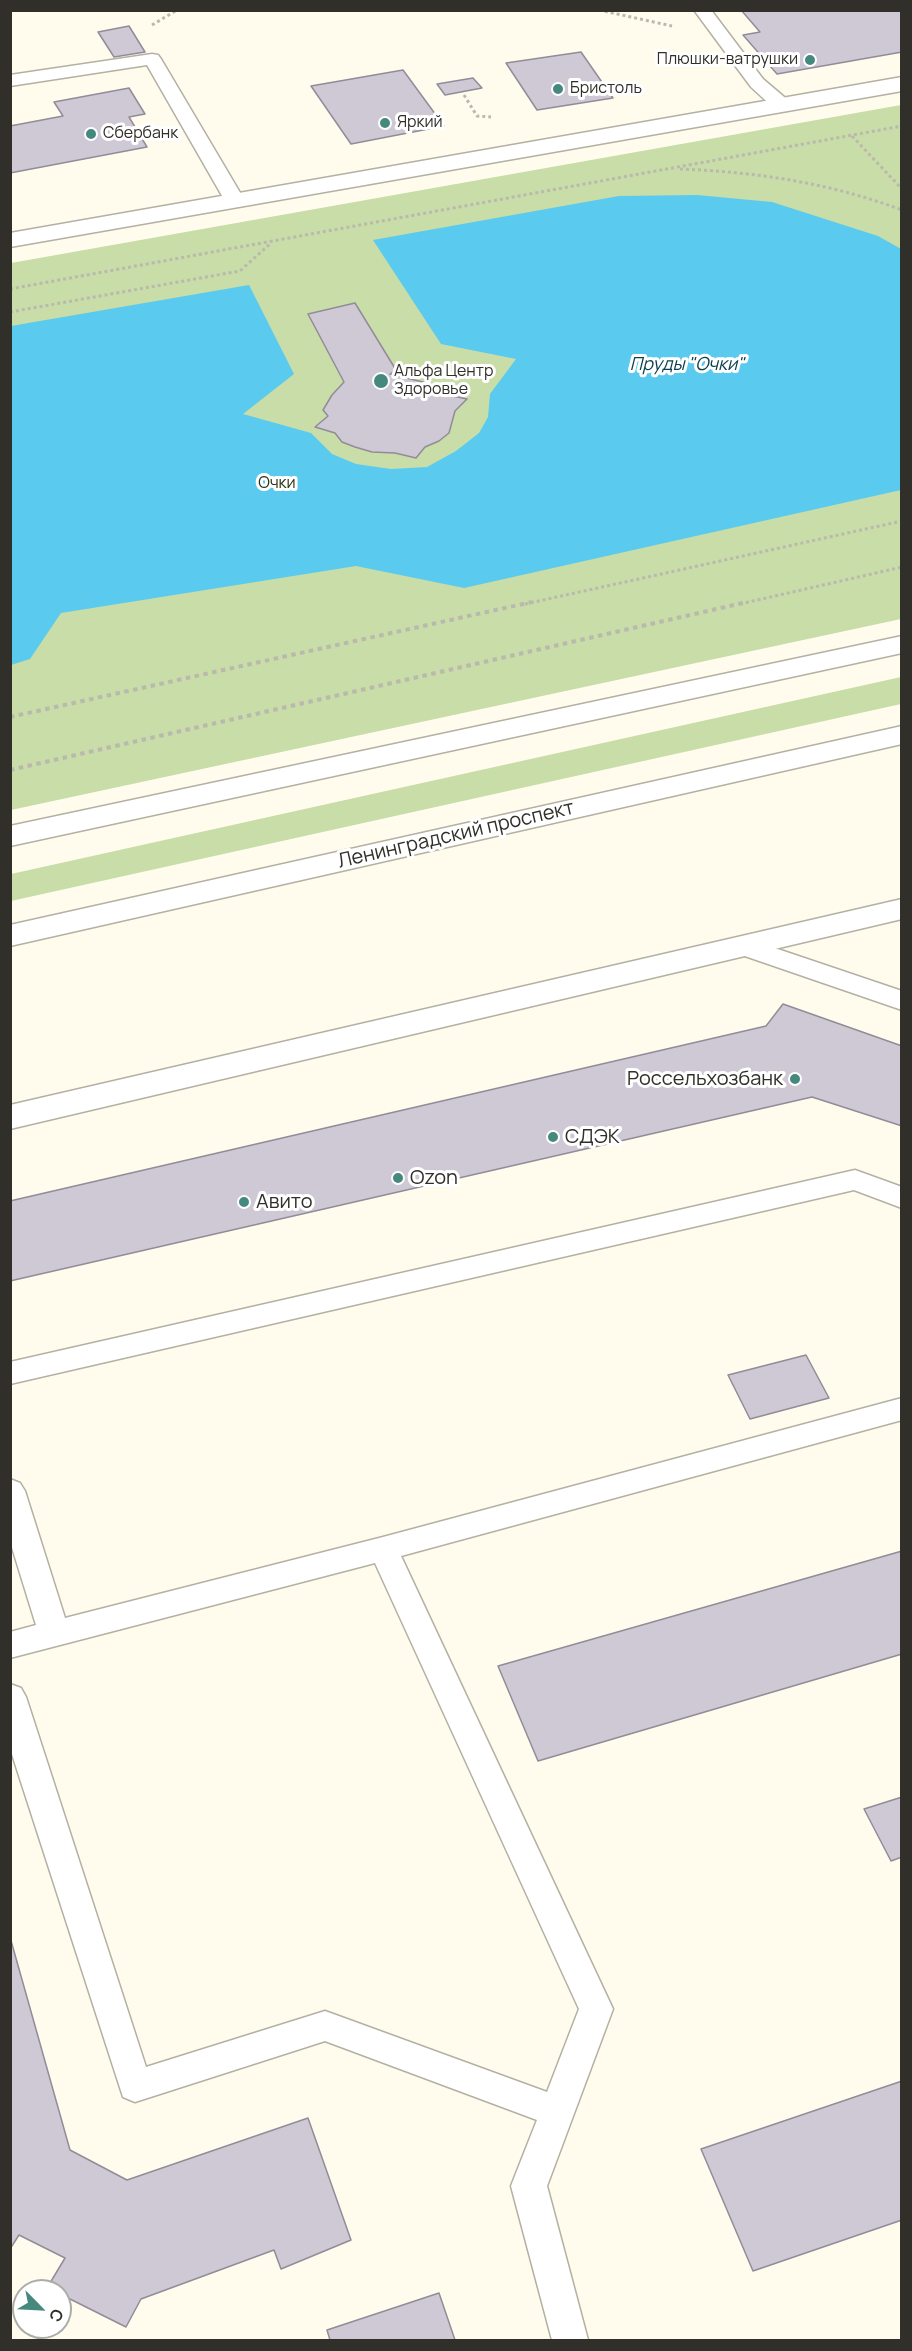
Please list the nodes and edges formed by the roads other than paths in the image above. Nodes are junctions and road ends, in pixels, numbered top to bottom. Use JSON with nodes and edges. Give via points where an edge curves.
{"nodes":[{"id":1,"x":702,"y":10,"type":"edge"},
{"id":2,"x":10,"y":81,"type":"edge"},
{"id":3,"x":902,"y":84,"type":"edge"},
{"id":4,"x":783,"y":106,"type":"junction"},
{"id":5,"x":235,"y":201,"type":"junction"},
{"id":6,"x":10,"y":240,"type":"edge"},
{"id":7,"x":902,"y":644,"type":"edge"},
{"id":8,"x":902,"y":735,"type":"edge"},
{"id":9,"x":10,"y":836,"type":"edge"},
{"id":10,"x":902,"y":909,"type":"edge"},
{"id":11,"x":10,"y":936,"type":"edge"},
{"id":12,"x":745,"y":947,"type":"junction"},
{"id":13,"x":902,"y":1001,"type":"edge"},
{"id":14,"x":10,"y":1117,"type":"edge"},
{"id":15,"x":902,"y":1198,"type":"edge"},
{"id":16,"x":10,"y":1373,"type":"edge"},
{"id":17,"x":902,"y":1409,"type":"edge"},
{"id":18,"x":10,"y":1491,"type":"edge"},
{"id":19,"x":383,"y":1549,"type":"junction"},
{"id":20,"x":54,"y":1633,"type":"junction"},
{"id":21,"x":10,"y":1645,"type":"edge"},
{"id":22,"x":10,"y":1696,"type":"edge"},
{"id":23,"x":556,"y":2111,"type":"junction"},
{"id":24,"x":570,"y":2340,"type":"edge"}],
"edges":[{"from":1,"to":4,"type":"lane","via":[[758,83]]},
{"from":2,"to":5,"type":"lane","via":[[152,59]]},
{"from":3,"to":4,"type":"street"},
{"from":4,"to":5,"type":"street"},
{"from":5,"to":6,"type":"street"},
{"from":7,"to":9,"type":"street"},
{"from":8,"to":11,"type":"street","name":"Ленинградский проспект"},
{"from":10,"to":12,"type":"street"},
{"from":12,"to":13,"type":"lane"},
{"from":12,"to":14,"type":"street"},
{"from":15,"to":16,"type":"lane","via":[[855,1180]]},
{"from":17,"to":19,"type":"lane"},
{"from":18,"to":20,"type":"lane"},
{"from":19,"to":20,"type":"lane"},
{"from":19,"to":23,"type":"lane","via":[[596,2009]]},
{"from":20,"to":21,"type":"lane"},
{"from":22,"to":23,"type":"lane","via":[[135,2086],[325,2026]]},
{"from":23,"to":24,"type":"lane","via":[[529,2186]]}]}
